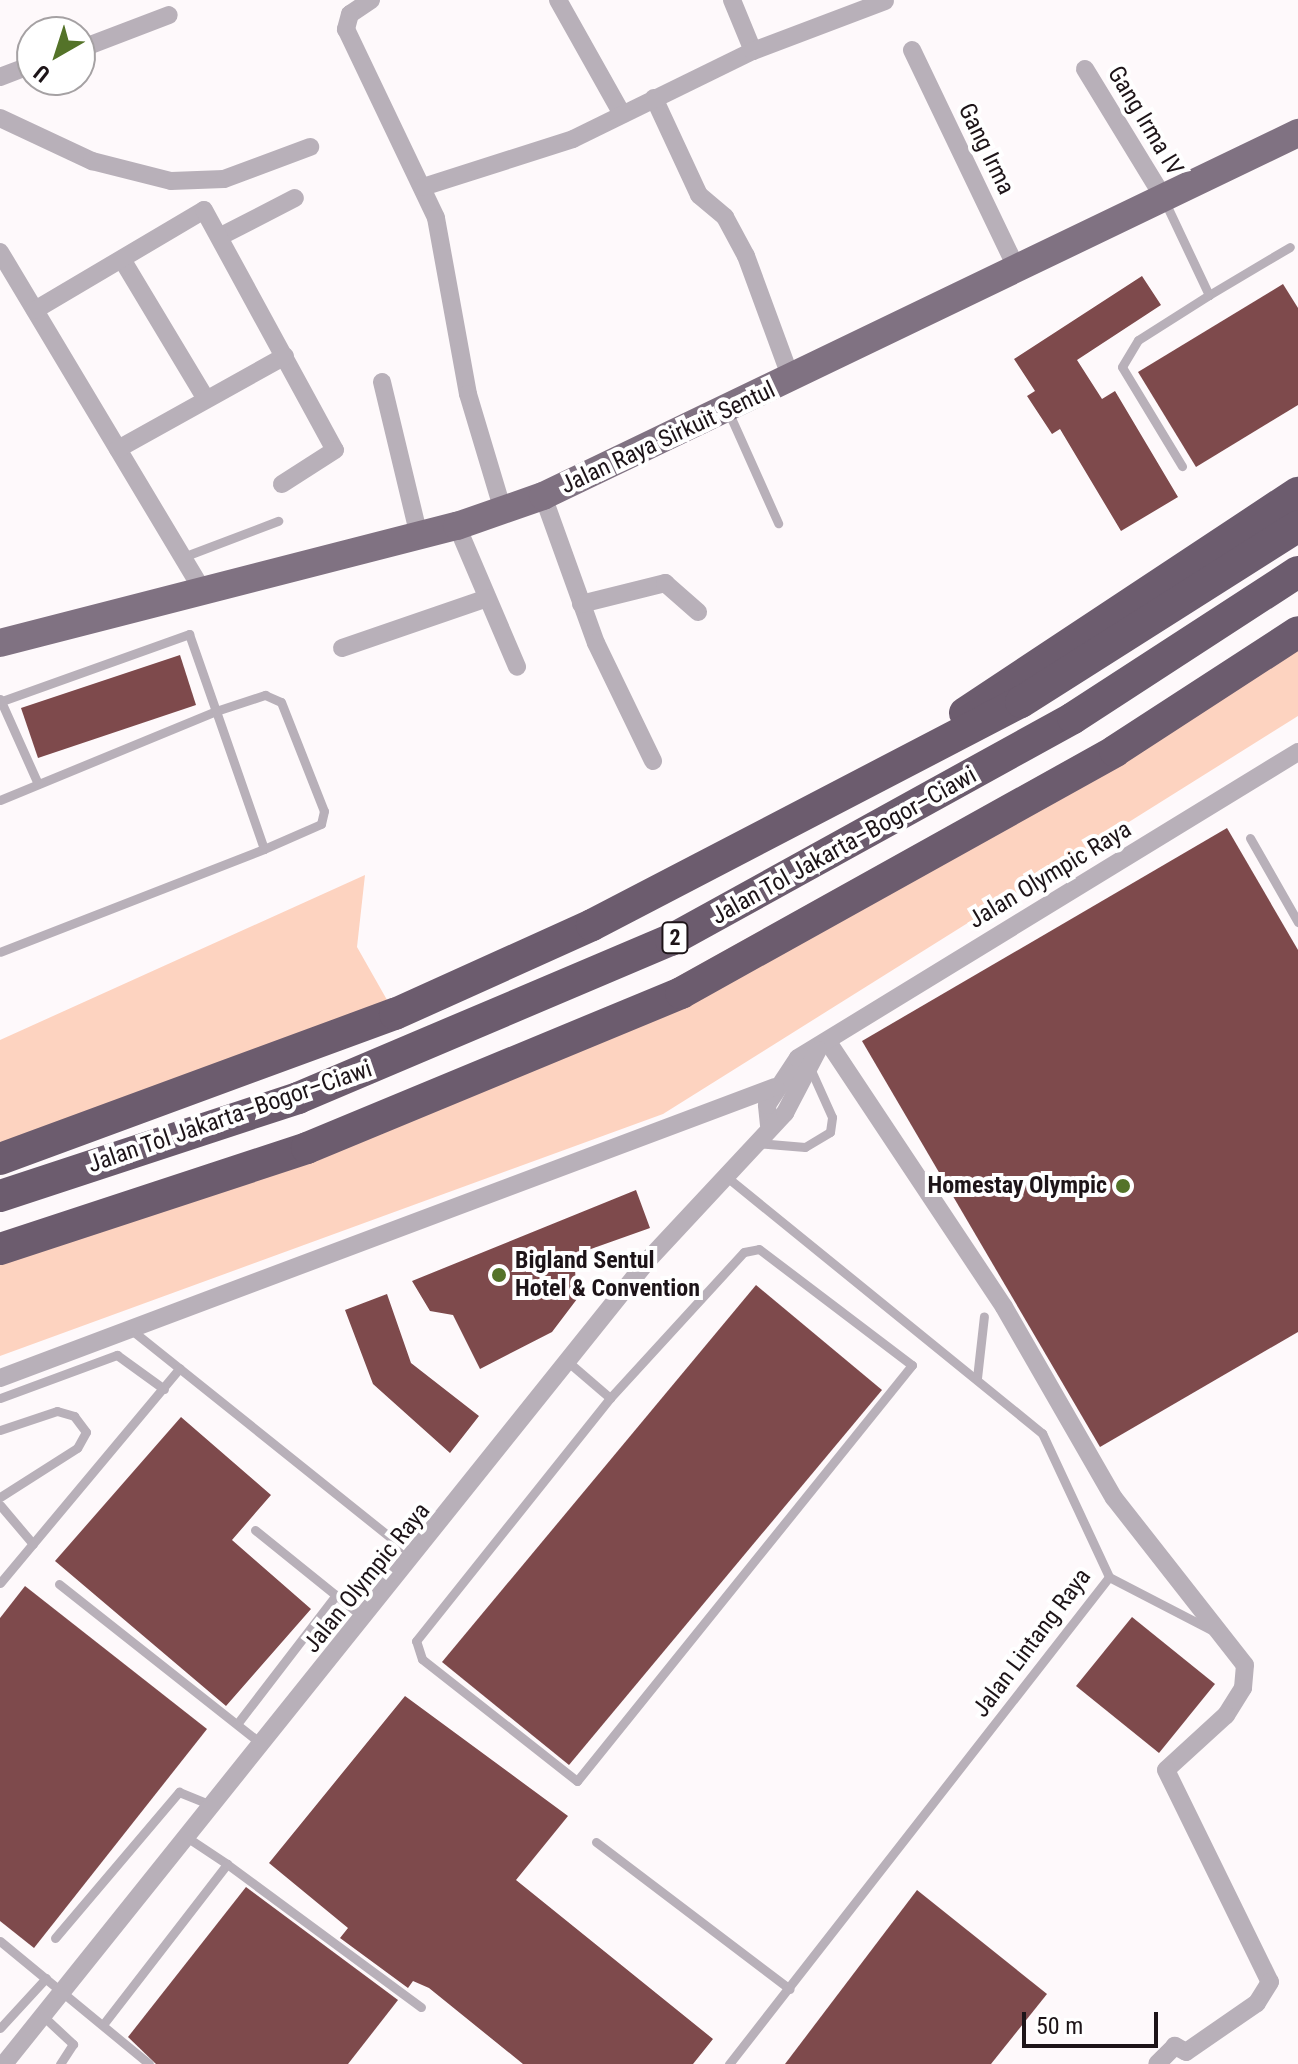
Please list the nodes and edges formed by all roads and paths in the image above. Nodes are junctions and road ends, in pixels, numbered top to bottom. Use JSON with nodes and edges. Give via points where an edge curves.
{"nodes":[{"id":1,"x":371,"y":0,"type":"edge"},
{"id":2,"x":558,"y":0,"type":"edge"},
{"id":3,"x":732,"y":0,"type":"edge"},
{"id":4,"x":885,"y":1,"type":"edge"},
{"id":5,"x":169,"y":15,"type":"dead end"},
{"id":6,"x":96,"y":43,"type":"edge"},
{"id":7,"x":912,"y":50,"type":"dead end"},
{"id":8,"x":753,"y":51,"type":"junction"},
{"id":9,"x":1085,"y":69,"type":"dead end"},
{"id":10,"x":654,"y":98,"type":"junction"},
{"id":11,"x":1,"y":113,"type":"edge"},
{"id":12,"x":622,"y":114,"type":"junction"},
{"id":13,"x":1298,"y":133,"type":"edge"},
{"id":14,"x":310,"y":147,"type":"dead end"},
{"id":15,"x":423,"y":187,"type":"junction"},
{"id":16,"x":1163,"y":197,"type":"junction"},
{"id":17,"x":295,"y":198,"type":"dead end"},
{"id":18,"x":221,"y":236,"type":"junction"},
{"id":19,"x":1290,"y":247,"type":"dead end"},
{"id":20,"x":0,"y":252,"type":"edge"},
{"id":21,"x":123,"y":261,"type":"junction"},
{"id":22,"x":1017,"y":269,"type":"junction"},
{"id":23,"x":5,"y":272,"type":"edge"},
{"id":24,"x":1209,"y":295,"type":"junction"},
{"id":25,"x":35,"y":310,"type":"junction"},
{"id":26,"x":285,"y":356,"type":"junction"},
{"id":27,"x":792,"y":381,"type":"junction"},
{"id":28,"x":382,"y":382,"type":"dead end"},
{"id":29,"x":206,"y":399,"type":"junction"},
{"id":30,"x":728,"y":411,"type":"junction"},
{"id":31,"x":118,"y":449,"type":"junction"},
{"id":32,"x":1182,"y":466,"type":"dead end"},
{"id":33,"x":282,"y":484,"type":"dead end"},
{"id":34,"x":1298,"y":493,"type":"edge"},
{"id":35,"x":543,"y":496,"type":"junction"},
{"id":36,"x":503,"y":511,"type":"junction"},
{"id":37,"x":278,"y":521,"type":"dead end"},
{"id":38,"x":778,"y":523,"type":"dead end"},
{"id":39,"x":457,"y":526,"type":"junction"},
{"id":40,"x":1298,"y":526,"type":"edge"},
{"id":41,"x":419,"y":536,"type":"junction"},
{"id":42,"x":183,"y":557,"type":"junction"},
{"id":43,"x":1298,"y":572,"type":"edge"},
{"id":44,"x":204,"y":593,"type":"junction"},
{"id":45,"x":487,"y":598,"type":"junction"},
{"id":46,"x":581,"y":604,"type":"junction"},
{"id":47,"x":698,"y":612,"type":"dead end"},
{"id":48,"x":1298,"y":632,"type":"edge"},
{"id":49,"x":0,"y":643,"type":"edge"},
{"id":50,"x":342,"y":648,"type":"dead end"},
{"id":51,"x":517,"y":667,"type":"dead end"},
{"id":52,"x":1,"y":700,"type":"edge"},
{"id":53,"x":216,"y":711,"type":"junction"},
{"id":54,"x":1298,"y":752,"type":"edge"},
{"id":55,"x":653,"y":761,"type":"dead end"},
{"id":56,"x":38,"y":784,"type":"junction"},
{"id":57,"x":855,"y":793,"type":"junction"},
{"id":58,"x":0,"y":800,"type":"edge"},
{"id":59,"x":1250,"y":838,"type":"dead end"},
{"id":60,"x":264,"y":849,"type":"junction"},
{"id":61,"x":1298,"y":922,"type":"edge"},
{"id":62,"x":0,"y":952,"type":"edge"},
{"id":63,"x":823,"y":1046,"type":"junction"},
{"id":64,"x":804,"y":1064,"type":"junction"},
{"id":65,"x":775,"y":1087,"type":"junction"},
{"id":66,"x":769,"y":1125,"type":"junction"},
{"id":67,"x":757,"y":1143,"type":"junction"},
{"id":68,"x":0,"y":1159,"type":"edge"},
{"id":69,"x":728,"y":1178,"type":"junction"},
{"id":70,"x":0,"y":1196,"type":"edge"},
{"id":71,"x":0,"y":1249,"type":"edge"},
{"id":72,"x":984,"y":1316,"type":"dead end"},
{"id":73,"x":129,"y":1328,"type":"junction"},
{"id":74,"x":567,"y":1361,"type":"junction"},
{"id":75,"x":180,"y":1368,"type":"junction"},
{"id":76,"x":0,"y":1378,"type":"edge"},
{"id":77,"x":977,"y":1378,"type":"junction"},
{"id":78,"x":164,"y":1389,"type":"junction"},
{"id":79,"x":0,"y":1398,"type":"edge"},
{"id":80,"x":610,"y":1398,"type":"junction"},
{"id":81,"x":0,"y":1430,"type":"edge"},
{"id":82,"x":0,"y":1497,"type":"edge"},
{"id":83,"x":0,"y":1505,"type":"edge"},
{"id":84,"x":255,"y":1530,"type":"dead end"},
{"id":85,"x":33,"y":1544,"type":"junction"},
{"id":86,"x":415,"y":1556,"type":"junction"},
{"id":87,"x":1109,"y":1577,"type":"junction"},
{"id":88,"x":0,"y":1583,"type":"edge"},
{"id":89,"x":59,"y":1584,"type":"dead end"},
{"id":90,"x":336,"y":1595,"type":"junction"},
{"id":91,"x":365,"y":1619,"type":"junction"},
{"id":92,"x":1233,"y":1642,"type":"junction"},
{"id":93,"x":237,"y":1724,"type":"junction"},
{"id":94,"x":263,"y":1745,"type":"junction"},
{"id":95,"x":214,"y":1808,"type":"junction"},
{"id":96,"x":188,"y":1838,"type":"junction"},
{"id":97,"x":596,"y":1842,"type":"dead end"},
{"id":98,"x":227,"y":1864,"type":"junction"},
{"id":99,"x":55,"y":1938,"type":"dead end"},
{"id":100,"x":0,"y":1941,"type":"edge"},
{"id":101,"x":46,"y":1978,"type":"junction"},
{"id":102,"x":790,"y":1989,"type":"junction"},
{"id":103,"x":64,"y":1992,"type":"junction"},
{"id":104,"x":421,"y":2007,"type":"dead end"},
{"id":105,"x":44,"y":2017,"type":"junction"},
{"id":106,"x":105,"y":2022,"type":"junction"},
{"id":107,"x":0,"y":2028,"type":"edge"},
{"id":108,"x":4,"y":2064,"type":"edge"},
{"id":109,"x":60,"y":2064,"type":"edge"},
{"id":110,"x":149,"y":2064,"type":"edge"},
{"id":111,"x":729,"y":2064,"type":"edge"},
{"id":112,"x":1157,"y":2064,"type":"edge"}],
"edges":[{"from":1,"to":15,"type":"street","via":[[350,14],[346,29]]},
{"from":2,"to":12,"type":"street"},
{"from":3,"to":8,"type":"street"},
{"from":4,"to":8,"type":"street"},
{"from":5,"to":6,"type":"street"},
{"from":7,"to":22,"type":"street","name":"Gang Irma"},
{"from":8,"to":10,"type":"street"},
{"from":9,"to":16,"type":"street","name":"Gang Irma IV"},
{"from":10,"to":12,"type":"street"},
{"from":10,"to":27,"type":"street","via":[[699,195],[725,217],[746,256]]},
{"from":11,"to":14,"type":"street","via":[[92,161],[171,181],[224,179]]},
{"from":12,"to":15,"type":"street","via":[[573,139]]},
{"from":13,"to":16,"type":"main road","name":"Jalan Raya Sirkuit Sentul"},
{"from":15,"to":36,"type":"street","via":[[450,275],[468,394]]},
{"from":16,"to":22,"type":"main road","name":"Jalan Raya Sirkuit Sentul"},
{"from":16,"to":24,"type":"lane"},
{"from":17,"to":18,"type":"street"},
{"from":18,"to":21,"type":"street","via":[[196,210]]},
{"from":18,"to":26,"type":"street"},
{"from":19,"to":24,"type":"lane"},
{"from":20,"to":23,"type":"street"},
{"from":21,"to":25,"type":"street"},
{"from":21,"to":29,"type":"street"},
{"from":22,"to":27,"type":"main road","name":"Jalan Raya Sirkuit Sentul"},
{"from":23,"to":25,"type":"street"},
{"from":24,"to":32,"type":"lane","via":[[1138,340],[1122,361]]},
{"from":25,"to":31,"type":"street"},
{"from":26,"to":29,"type":"street"},
{"from":26,"to":33,"type":"street","via":[[335,450]]},
{"from":27,"to":30,"type":"main road","name":"Jalan Raya Sirkuit Sentul"},
{"from":28,"to":41,"type":"street"},
{"from":29,"to":31,"type":"street"},
{"from":30,"to":35,"type":"main road","name":"Jalan Raya Sirkuit Sentul"},
{"from":30,"to":38,"type":"lane"},
{"from":31,"to":42,"type":"street"},
{"from":34,"to":57,"type":"highway","via":[[1007,683]]},
{"from":35,"to":36,"type":"main road","name":"Jalan Raya Sirkuit Sentul"},
{"from":35,"to":46,"type":"street"},
{"from":36,"to":39,"type":"main road","name":"Jalan Raya Sirkuit Sentul"},
{"from":37,"to":42,"type":"lane"},
{"from":39,"to":41,"type":"main road","name":"Jalan Raya Sirkuit Sentul"},
{"from":39,"to":45,"type":"street"},
{"from":40,"to":57,"type":"highway","via":[[1021,702]]},
{"from":41,"to":44,"type":"main road","name":"Jalan Raya Sirkuit Sentul"},
{"from":42,"to":44,"type":"street"},
{"from":43,"to":70,"type":"highway","name":"Jalan Tol Jakarta–Bogor–Ciawi","number":"2","via":[[1073,718],[671,940],[298,1098]]},
{"from":44,"to":49,"type":"main road","name":"Jalan Raya Sirkuit Sentul"},
{"from":45,"to":50,"type":"street"},
{"from":45,"to":51,"type":"street"},
{"from":46,"to":47,"type":"street","via":[[665,583]]},
{"from":46,"to":55,"type":"street"},
{"from":48,"to":71,"type":"highway","name":"Jalan Tol Jakarta–Bogor–Ciawi","number":"2","via":[[1101,759],[681,993],[307,1148]]},
{"from":52,"to":53,"type":"lane","via":[[183,631],[193,638]]},
{"from":52,"to":56,"type":"lane"},
{"from":53,"to":56,"type":"lane"},
{"from":53,"to":60,"type":"lane"},
{"from":53,"to":60,"type":"lane","via":[[274,695],[324,811],[321,824]]},
{"from":54,"to":63,"type":"street","name":"Jalan Olympic Raya"},
{"from":56,"to":58,"type":"lane"},
{"from":57,"to":68,"type":"highway","via":[[484,977]]},
{"from":59,"to":61,"type":"lane"},
{"from":60,"to":62,"type":"lane"},
{"from":63,"to":64,"type":"street","name":"Jalan Olympic Raya"},
{"from":63,"to":92,"type":"street","via":[[1004,1307],[1114,1498]]},
{"from":64,"to":65,"type":"street","name":"Jalan Olympic Raya"},
{"from":64,"to":66,"type":"street","name":"Jalan Olympic Raya","via":[[785,1113]]},
{"from":64,"to":67,"type":"lane","via":[[832,1117],[830,1132],[805,1147]]},
{"from":65,"to":66,"type":"street","name":"Jalan Olympic Raya"},
{"from":65,"to":73,"type":"street"},
{"from":66,"to":67,"type":"street","name":"Jalan Olympic Raya"},
{"from":67,"to":69,"type":"street","name":"Jalan Olympic Raya"},
{"from":69,"to":74,"type":"street","name":"Jalan Olympic Raya"},
{"from":69,"to":77,"type":"lane","name":"Jalan Lintang Raya"},
{"from":72,"to":77,"type":"lane"},
{"from":73,"to":75,"type":"lane"},
{"from":73,"to":76,"type":"street"},
{"from":74,"to":80,"type":"lane"},
{"from":74,"to":86,"type":"street","name":"Jalan Olympic Raya"},
{"from":75,"to":78,"type":"lane"},
{"from":75,"to":86,"type":"lane"},
{"from":77,"to":87,"type":"lane","name":"Jalan Lintang Raya","via":[[1042,1433]]},
{"from":78,"to":79,"type":"lane","via":[[117,1355]]},
{"from":78,"to":85,"type":"lane"},
{"from":80,"to":80,"type":"lane","via":[[416,1641],[422,1659],[577,1781],[912,1365],[750,1248]]},
{"from":81,"to":82,"type":"lane","via":[[57,1411],[74,1416],[86,1432],[77,1448]]},
{"from":83,"to":85,"type":"lane"},
{"from":84,"to":90,"type":"lane"},
{"from":85,"to":88,"type":"lane"},
{"from":86,"to":91,"type":"street","name":"Jalan Olympic Raya"},
{"from":87,"to":92,"type":"lane"},
{"from":87,"to":102,"type":"lane","name":"Jalan Lintang Raya"},
{"from":89,"to":93,"type":"lane"},
{"from":90,"to":91,"type":"lane"},
{"from":90,"to":93,"type":"lane"},
{"from":91,"to":94,"type":"street","name":"Jalan Olympic Raya"},
{"from":92,"to":112,"type":"street","via":[[1245,1665],[1236,1703],[1166,1770],[1270,1982],[1257,2003],[1186,2052],[1175,2046]]},
{"from":93,"to":94,"type":"lane"},
{"from":94,"to":95,"type":"street","name":"Jalan Olympic Raya"},
{"from":95,"to":96,"type":"street","name":"Jalan Olympic Raya"},
{"from":95,"to":99,"type":"lane","via":[[179,1792]]},
{"from":96,"to":98,"type":"lane"},
{"from":96,"to":103,"type":"street","name":"Jalan Olympic Raya"},
{"from":97,"to":102,"type":"lane"},
{"from":98,"to":104,"type":"lane"},
{"from":98,"to":106,"type":"lane"},
{"from":100,"to":101,"type":"lane"},
{"from":101,"to":103,"type":"lane"},
{"from":101,"to":107,"type":"lane"},
{"from":102,"to":111,"type":"lane","name":"Jalan Lintang Raya"},
{"from":103,"to":105,"type":"street","name":"Jalan Olympic Raya"},
{"from":103,"to":106,"type":"lane"},
{"from":105,"to":108,"type":"street","name":"Jalan Olympic Raya"},
{"from":105,"to":109,"type":"lane","via":[[73,2044]]},
{"from":106,"to":110,"type":"lane"}]}
